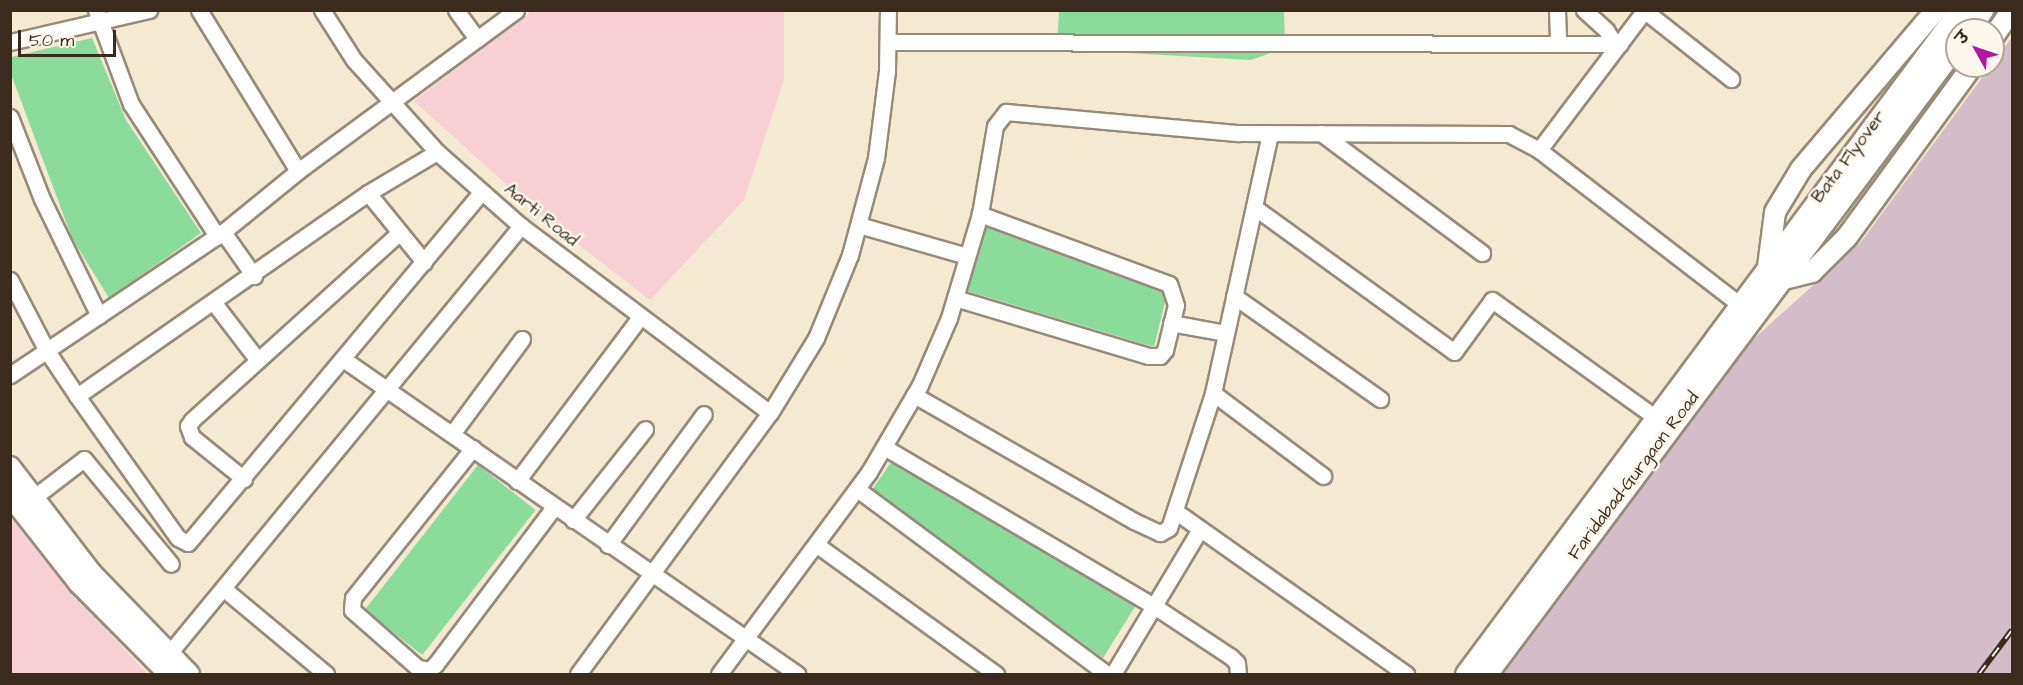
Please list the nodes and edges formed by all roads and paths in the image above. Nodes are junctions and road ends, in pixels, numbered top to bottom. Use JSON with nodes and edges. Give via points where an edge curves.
{"nodes":[{"id":1,"x":149,"y":10,"type":"edge"},
{"id":2,"x":199,"y":10,"type":"edge"},
{"id":3,"x":322,"y":10,"type":"edge"},
{"id":4,"x":456,"y":10,"type":"edge"},
{"id":5,"x":516,"y":10,"type":"edge"},
{"id":6,"x":888,"y":10,"type":"edge"},
{"id":7,"x":1557,"y":10,"type":"edge"},
{"id":8,"x":1584,"y":10,"type":"edge"},
{"id":9,"x":1936,"y":10,"type":"edge"},
{"id":10,"x":1960,"y":10,"type":"edge"},
{"id":11,"x":1645,"y":11,"type":"edge"},
{"id":12,"x":98,"y":17,"type":"edge"},
{"id":13,"x":477,"y":39,"type":"junction"},
{"id":14,"x":10,"y":42,"type":"edge"},
{"id":15,"x":889,"y":42,"type":"junction"},
{"id":16,"x":1558,"y":44,"type":"junction"},
{"id":17,"x":1617,"y":44,"type":"junction"},
{"id":18,"x":1945,"y":58,"type":"edge"},
{"id":19,"x":1963,"y":78,"type":"edge"},
{"id":20,"x":1731,"y":80,"type":"dead end"},
{"id":21,"x":392,"y":104,"type":"junction"},
{"id":22,"x":10,"y":117,"type":"edge"},
{"id":23,"x":1270,"y":133,"type":"junction"},
{"id":24,"x":1321,"y":133,"type":"junction"},
{"id":25,"x":1539,"y":150,"type":"junction"},
{"id":26,"x":437,"y":152,"type":"junction"},
{"id":27,"x":298,"y":171,"type":"junction"},
{"id":28,"x":1837,"y":189,"type":"junction"},
{"id":29,"x":482,"y":192,"type":"junction"},
{"id":30,"x":368,"y":193,"type":"junction"},
{"id":31,"x":1254,"y":207,"type":"junction"},
{"id":32,"x":980,"y":214,"type":"junction"},
{"id":33,"x":858,"y":225,"type":"junction"},
{"id":34,"x":520,"y":226,"type":"junction"},
{"id":35,"x":400,"y":232,"type":"junction"},
{"id":36,"x":220,"y":234,"type":"junction"},
{"id":37,"x":1482,"y":253,"type":"dead end"},
{"id":38,"x":967,"y":256,"type":"junction"},
{"id":39,"x":424,"y":262,"type":"junction"},
{"id":40,"x":1776,"y":273,"type":"junction"},
{"id":41,"x":254,"y":276,"type":"junction"},
{"id":42,"x":10,"y":280,"type":"edge"},
{"id":43,"x":1234,"y":296,"type":"junction"},
{"id":44,"x":955,"y":298,"type":"junction"},
{"id":45,"x":214,"y":303,"type":"junction"},
{"id":46,"x":1748,"y":311,"type":"junction"},
{"id":47,"x":99,"y":316,"type":"junction"},
{"id":48,"x":641,"y":316,"type":"junction"},
{"id":49,"x":1171,"y":323,"type":"junction"},
{"id":50,"x":1226,"y":333,"type":"junction"},
{"id":51,"x":522,"y":339,"type":"dead end"},
{"id":52,"x":47,"y":351,"type":"junction"},
{"id":53,"x":257,"y":359,"type":"junction"},
{"id":54,"x":343,"y":359,"type":"junction"},
{"id":55,"x":10,"y":375,"type":"edge"},
{"id":56,"x":385,"y":389,"type":"junction"},
{"id":57,"x":1213,"y":393,"type":"junction"},
{"id":58,"x":914,"y":395,"type":"junction"},
{"id":59,"x":76,"y":396,"type":"junction"},
{"id":60,"x":1380,"y":399,"type":"dead end"},
{"id":61,"x":770,"y":413,"type":"junction"},
{"id":62,"x":704,"y":414,"type":"dead end"},
{"id":63,"x":1656,"y":418,"type":"junction"},
{"id":64,"x":645,"y":429,"type":"dead end"},
{"id":65,"x":452,"y":434,"type":"junction"},
{"id":66,"x":884,"y":447,"type":"junction"},
{"id":67,"x":473,"y":448,"type":"junction"},
{"id":68,"x":10,"y":467,"type":"edge"},
{"id":69,"x":1323,"y":476,"type":"dead end"},
{"id":70,"x":244,"y":479,"type":"junction"},
{"id":71,"x":517,"y":481,"type":"junction"},
{"id":72,"x":857,"y":489,"type":"junction"},
{"id":73,"x":10,"y":495,"type":"edge"},
{"id":74,"x":33,"y":498,"type":"junction"},
{"id":75,"x":554,"y":507,"type":"junction"},
{"id":76,"x":1176,"y":511,"type":"junction"},
{"id":77,"x":573,"y":520,"type":"junction"},
{"id":78,"x":1200,"y":529,"type":"junction"},
{"id":79,"x":608,"y":545,"type":"junction"},
{"id":80,"x":816,"y":545,"type":"junction"},
{"id":81,"x":171,"y":564,"type":"dead end"},
{"id":82,"x":652,"y":576,"type":"junction"},
{"id":83,"x":224,"y":589,"type":"junction"},
{"id":84,"x":1154,"y":606,"type":"junction"},
{"id":85,"x":746,"y":638,"type":"junction"},
{"id":86,"x":166,"y":665,"type":"edge"},
{"id":87,"x":989,"y":672,"type":"edge"},
{"id":88,"x":189,"y":675,"type":"edge"},
{"id":89,"x":326,"y":675,"type":"edge"},
{"id":90,"x":578,"y":675,"type":"edge"},
{"id":91,"x":719,"y":675,"type":"edge"},
{"id":92,"x":797,"y":675,"type":"edge"},
{"id":93,"x":1107,"y":675,"type":"edge"},
{"id":94,"x":1113,"y":675,"type":"edge"},
{"id":95,"x":1238,"y":675,"type":"edge"},
{"id":96,"x":1406,"y":675,"type":"edge"},
{"id":97,"x":1466,"y":675,"type":"edge"},
{"id":98,"x":1486,"y":675,"type":"edge"}],
"edges":[{"from":1,"to":12,"type":"street"},
{"from":2,"to":27,"type":"street"},
{"from":3,"to":21,"type":"street","name":"Aarti Road","via":[[354,60]]},
{"from":4,"to":13,"type":"street"},
{"from":5,"to":13,"type":"street"},
{"from":6,"to":15,"type":"street"},
{"from":7,"to":16,"type":"street"},
{"from":8,"to":17,"type":"street"},
{"from":9,"to":40,"type":"street","via":[[1813,154],[1788,189],[1775,212]]},
{"from":10,"to":28,"type":"main road","name":"Bata Flyover"},
{"from":11,"to":17,"type":"street"},
{"from":11,"to":20,"type":"street"},
{"from":12,"to":14,"type":"street"},
{"from":12,"to":36,"type":"street","via":[[142,125]]},
{"from":13,"to":21,"type":"street"},
{"from":15,"to":16,"type":"street"},
{"from":15,"to":33,"type":"street","via":[[876,158]]},
{"from":16,"to":17,"type":"street"},
{"from":17,"to":25,"type":"street"},
{"from":18,"to":28,"type":"main road","name":"Bata Flyover"},
{"from":19,"to":40,"type":"street","via":[[1847,237],[1812,272]]},
{"from":21,"to":26,"type":"street","name":"Aarti Road"},
{"from":21,"to":27,"type":"street"},
{"from":22,"to":47,"type":"street","via":[[42,199]]},
{"from":23,"to":24,"type":"street"},
{"from":23,"to":31,"type":"street"},
{"from":23,"to":32,"type":"street","via":[[1006,112],[995,126]]},
{"from":24,"to":25,"type":"street","via":[[1484,131],[1509,134]]},
{"from":24,"to":37,"type":"street"},
{"from":25,"to":46,"type":"street"},
{"from":26,"to":29,"type":"street","name":"Aarti Road"},
{"from":26,"to":30,"type":"street"},
{"from":27,"to":36,"type":"street"},
{"from":28,"to":40,"type":"main road","name":"Bata Flyover"},
{"from":29,"to":34,"type":"street","name":"Aarti Road"},
{"from":29,"to":39,"type":"street"},
{"from":30,"to":35,"type":"street"},
{"from":30,"to":41,"type":"street"},
{"from":31,"to":43,"type":"street"},
{"from":31,"to":63,"type":"street","via":[[1454,352],[1492,300]]},
{"from":32,"to":38,"type":"street"},
{"from":32,"to":49,"type":"street","via":[[1169,284],[1175,296]]},
{"from":33,"to":38,"type":"street"},
{"from":33,"to":61,"type":"street","via":[[838,291],[816,338]]},
{"from":34,"to":48,"type":"street","name":"Aarti Road"},
{"from":34,"to":56,"type":"street"},
{"from":35,"to":39,"type":"street"},
{"from":35,"to":53,"type":"street"},
{"from":36,"to":41,"type":"street"},
{"from":36,"to":47,"type":"street"},
{"from":38,"to":44,"type":"street"},
{"from":39,"to":54,"type":"street"},
{"from":40,"to":46,"type":"main road","name":"Bata Flyover"},
{"from":41,"to":45,"type":"street"},
{"from":42,"to":52,"type":"street"},
{"from":43,"to":50,"type":"street"},
{"from":43,"to":60,"type":"street"},
{"from":44,"to":49,"type":"street","via":[[1148,357],[1161,356]]},
{"from":44,"to":58,"type":"street"},
{"from":45,"to":53,"type":"street"},
{"from":45,"to":59,"type":"street"},
{"from":46,"to":63,"type":"main road","name":"Faridabad-Gurgaon Road"},
{"from":46,"to":98,"type":"main road","name":"Faridabad-Gurgaon Road"},
{"from":47,"to":52,"type":"street"},
{"from":48,"to":61,"type":"street","name":"Aarti Road"},
{"from":48,"to":71,"type":"street"},
{"from":49,"to":50,"type":"street"},
{"from":50,"to":57,"type":"street"},
{"from":51,"to":65,"type":"street"},
{"from":52,"to":55,"type":"street"},
{"from":52,"to":59,"type":"street"},
{"from":53,"to":70,"type":"street","via":[[188,426],[192,437]]},
{"from":54,"to":56,"type":"street"},
{"from":54,"to":70,"type":"street"},
{"from":56,"to":65,"type":"street"},
{"from":56,"to":83,"type":"street"},
{"from":57,"to":69,"type":"street"},
{"from":57,"to":76,"type":"street"},
{"from":58,"to":66,"type":"street"},
{"from":58,"to":76,"type":"street","via":[[1160,533],[1168,528]]},
{"from":59,"to":70,"type":"street","via":[[183,541],[193,538]]},
{"from":61,"to":82,"type":"street"},
{"from":62,"to":79,"type":"street"},
{"from":63,"to":97,"type":"main road","name":"Faridabad-Gurgaon Road"},
{"from":64,"to":77,"type":"street"},
{"from":65,"to":67,"type":"street"},
{"from":66,"to":72,"type":"street"},
{"from":66,"to":84,"type":"street"},
{"from":67,"to":71,"type":"street"},
{"from":67,"to":75,"type":"street","via":[[353,598],[352,610],[418,668],[429,670],[435,665]]},
{"from":68,"to":74,"type":"street"},
{"from":71,"to":75,"type":"street"},
{"from":72,"to":80,"type":"street"},
{"from":72,"to":93,"type":"street"},
{"from":73,"to":86,"type":"street","via":[[79,583]]},
{"from":74,"to":81,"type":"street","via":[[84,459]]},
{"from":74,"to":86,"type":"street"},
{"from":75,"to":77,"type":"street"},
{"from":76,"to":78,"type":"street"},
{"from":77,"to":79,"type":"street"},
{"from":78,"to":84,"type":"street"},
{"from":78,"to":96,"type":"street"},
{"from":79,"to":82,"type":"street"},
{"from":80,"to":85,"type":"street"},
{"from":80,"to":87,"type":"street"},
{"from":82,"to":85,"type":"street"},
{"from":82,"to":90,"type":"street"},
{"from":83,"to":86,"type":"street"},
{"from":83,"to":89,"type":"street"},
{"from":84,"to":94,"type":"street"},
{"from":84,"to":95,"type":"street","via":[[1231,657],[1237,663]]},
{"from":85,"to":91,"type":"street"},
{"from":85,"to":92,"type":"street"},
{"from":86,"to":88,"type":"street"}]}
